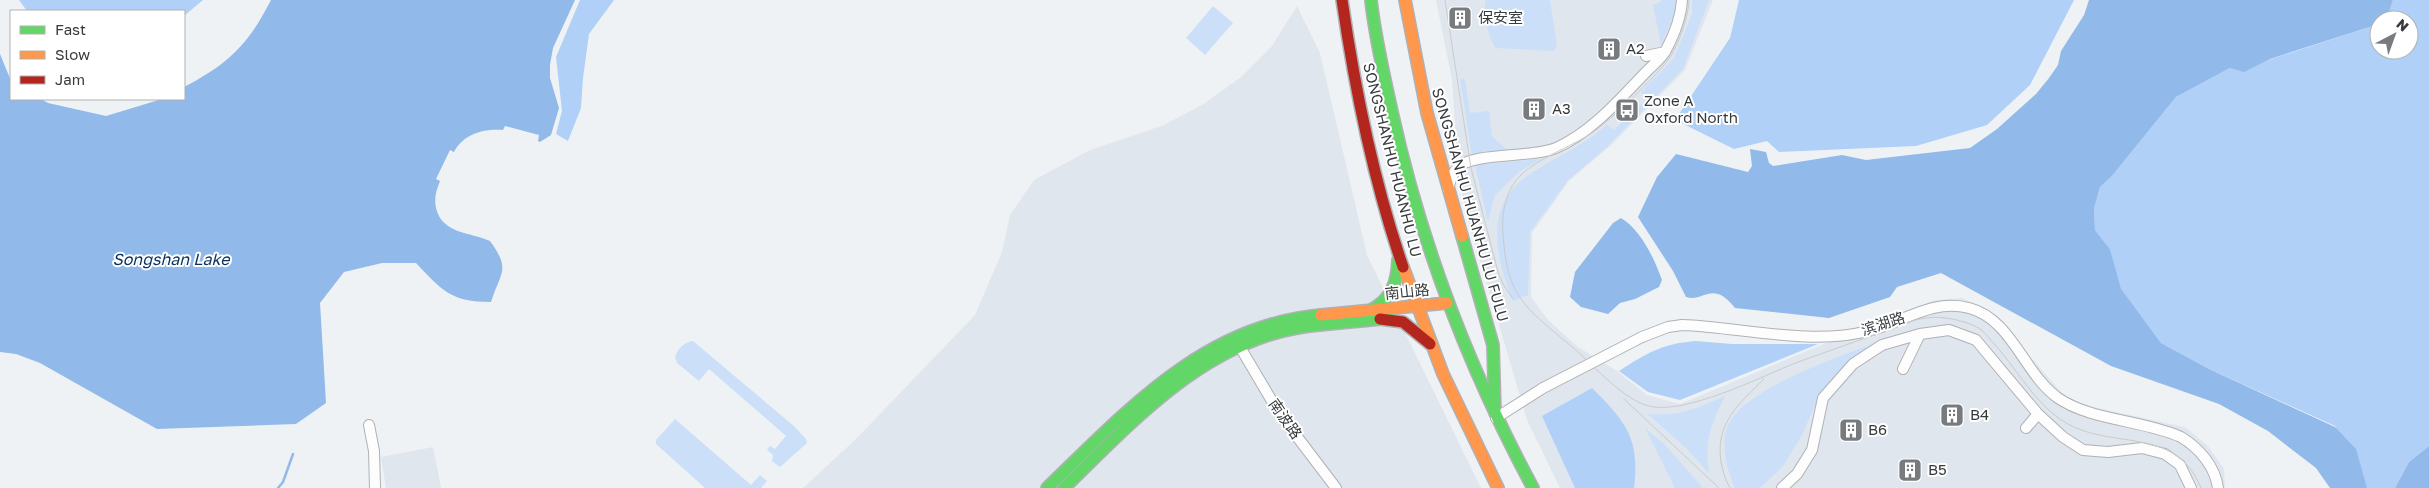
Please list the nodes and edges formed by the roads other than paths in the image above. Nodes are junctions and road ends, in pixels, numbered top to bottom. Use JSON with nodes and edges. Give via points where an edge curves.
{"nodes":[{"id":1,"x":1342,"y":0,"type":"edge"},
{"id":2,"x":1371,"y":0,"type":"edge"},
{"id":3,"x":1405,"y":0,"type":"edge"},
{"id":4,"x":1682,"y":0,"type":"edge"},
{"id":5,"x":1666,"y":52,"type":"junction"},
{"id":6,"x":1646,"y":56,"type":"dead end"},
{"id":7,"x":1447,"y":190,"type":"junction"},
{"id":8,"x":1397,"y":247,"type":"junction"},
{"id":9,"x":1447,"y":303,"type":"junction"},
{"id":10,"x":1371,"y":310,"type":"junction"},
{"id":11,"x":1419,"y":310,"type":"junction"},
{"id":12,"x":1380,"y":319,"type":"junction"},
{"id":13,"x":1920,"y":334,"type":"junction"},
{"id":14,"x":1240,"y":346,"type":"junction"},
{"id":15,"x":1436,"y":353,"type":"junction"},
{"id":16,"x":1903,"y":369,"type":"dead end"},
{"id":17,"x":2038,"y":414,"type":"junction"},
{"id":18,"x":1496,"y":418,"type":"junction"},
{"id":19,"x":369,"y":425,"type":"dead end"},
{"id":20,"x":2026,"y":428,"type":"dead end"},
{"id":21,"x":375,"y":488,"type":"edge"},
{"id":22,"x":1047,"y":488,"type":"edge"},
{"id":23,"x":1064,"y":488,"type":"edge"},
{"id":24,"x":1336,"y":488,"type":"edge"},
{"id":25,"x":1498,"y":488,"type":"edge"},
{"id":26,"x":1533,"y":488,"type":"edge"},
{"id":27,"x":1782,"y":488,"type":"edge"},
{"id":28,"x":2192,"y":488,"type":"edge"},
{"id":29,"x":2218,"y":488,"type":"edge"}],
"edges":[{"from":1,"to":8,"type":"main road","name":"SONGSHANHU HUANHU LU","via":[[1362,113]]},
{"from":2,"to":9,"type":"main road","name":"SONGSHANHU HUANHU LU","via":[[1400,150]]},
{"from":3,"to":7,"type":"main road","name":"SONGSHANHU HUANHU LU FULU","via":[[1419,76]]},
{"from":4,"to":5,"type":"street","via":[[1682,12]]},
{"from":5,"to":6,"type":"street"},
{"from":5,"to":7,"type":"street","via":[[1586,130],[1556,148],[1528,155],[1470,161],[1458,167]]},
{"from":7,"to":18,"type":"main road","name":"SONGSHANHU HUANHU LU FULU","via":[[1493,345]]},
{"from":8,"to":10,"type":"main road","via":[[1394,290],[1387,301]]},
{"from":8,"to":11,"type":"main road","name":"SONGSHANHU HUANHU LU"},
{"from":9,"to":11,"type":"main road","name":"南山路"},
{"from":9,"to":18,"type":"main road","name":"SONGSHANHU HUANHU LU"},
{"from":10,"to":11,"type":"main road","name":"南山路"},
{"from":10,"to":22,"type":"main road","name":"南山路","via":[[1294,317],[1268,323],[1213,346],[1151,390]]},
{"from":11,"to":12,"type":"main road","name":"南山路"},
{"from":11,"to":15,"type":"main road","name":"SONGSHANHU HUANHU LU"},
{"from":12,"to":14,"type":"main road","name":"南山路","via":[[1296,329]]},
{"from":12,"to":15,"type":"main road","via":[[1408,325]]},
{"from":13,"to":16,"type":"street"},
{"from":13,"to":17,"type":"street","via":[[1949,330],[1976,340]]},
{"from":13,"to":27,"type":"street","via":[[1882,345],[1853,364],[1823,398],[1806,465]]},
{"from":14,"to":23,"type":"main road","name":"南山路","via":[[1194,371],[1158,399]]},
{"from":14,"to":24,"type":"street","name":"南波路","via":[[1279,413]]},
{"from":15,"to":25,"type":"main road","name":"SONGSHANHU HUANHU LU"},
{"from":17,"to":20,"type":"street"},
{"from":17,"to":28,"type":"street","via":[[2083,450],[2108,452],[2142,448],[2165,454],[2180,465]]},
{"from":18,"to":26,"type":"main road","name":"SONGSHANHU HUANHU LU"},
{"from":18,"to":29,"type":"street","name":"滨湖路","bridge":true,"via":[[1543,388],[1668,327],[1682,325],[1840,336],[1866,332],[1940,305],[1972,309],[1986,315],[1998,325],[2034,376],[2059,398],[2077,408],[2181,437],[2202,454]]},
{"from":19,"to":21,"type":"street","via":[[374,451]]}]}
